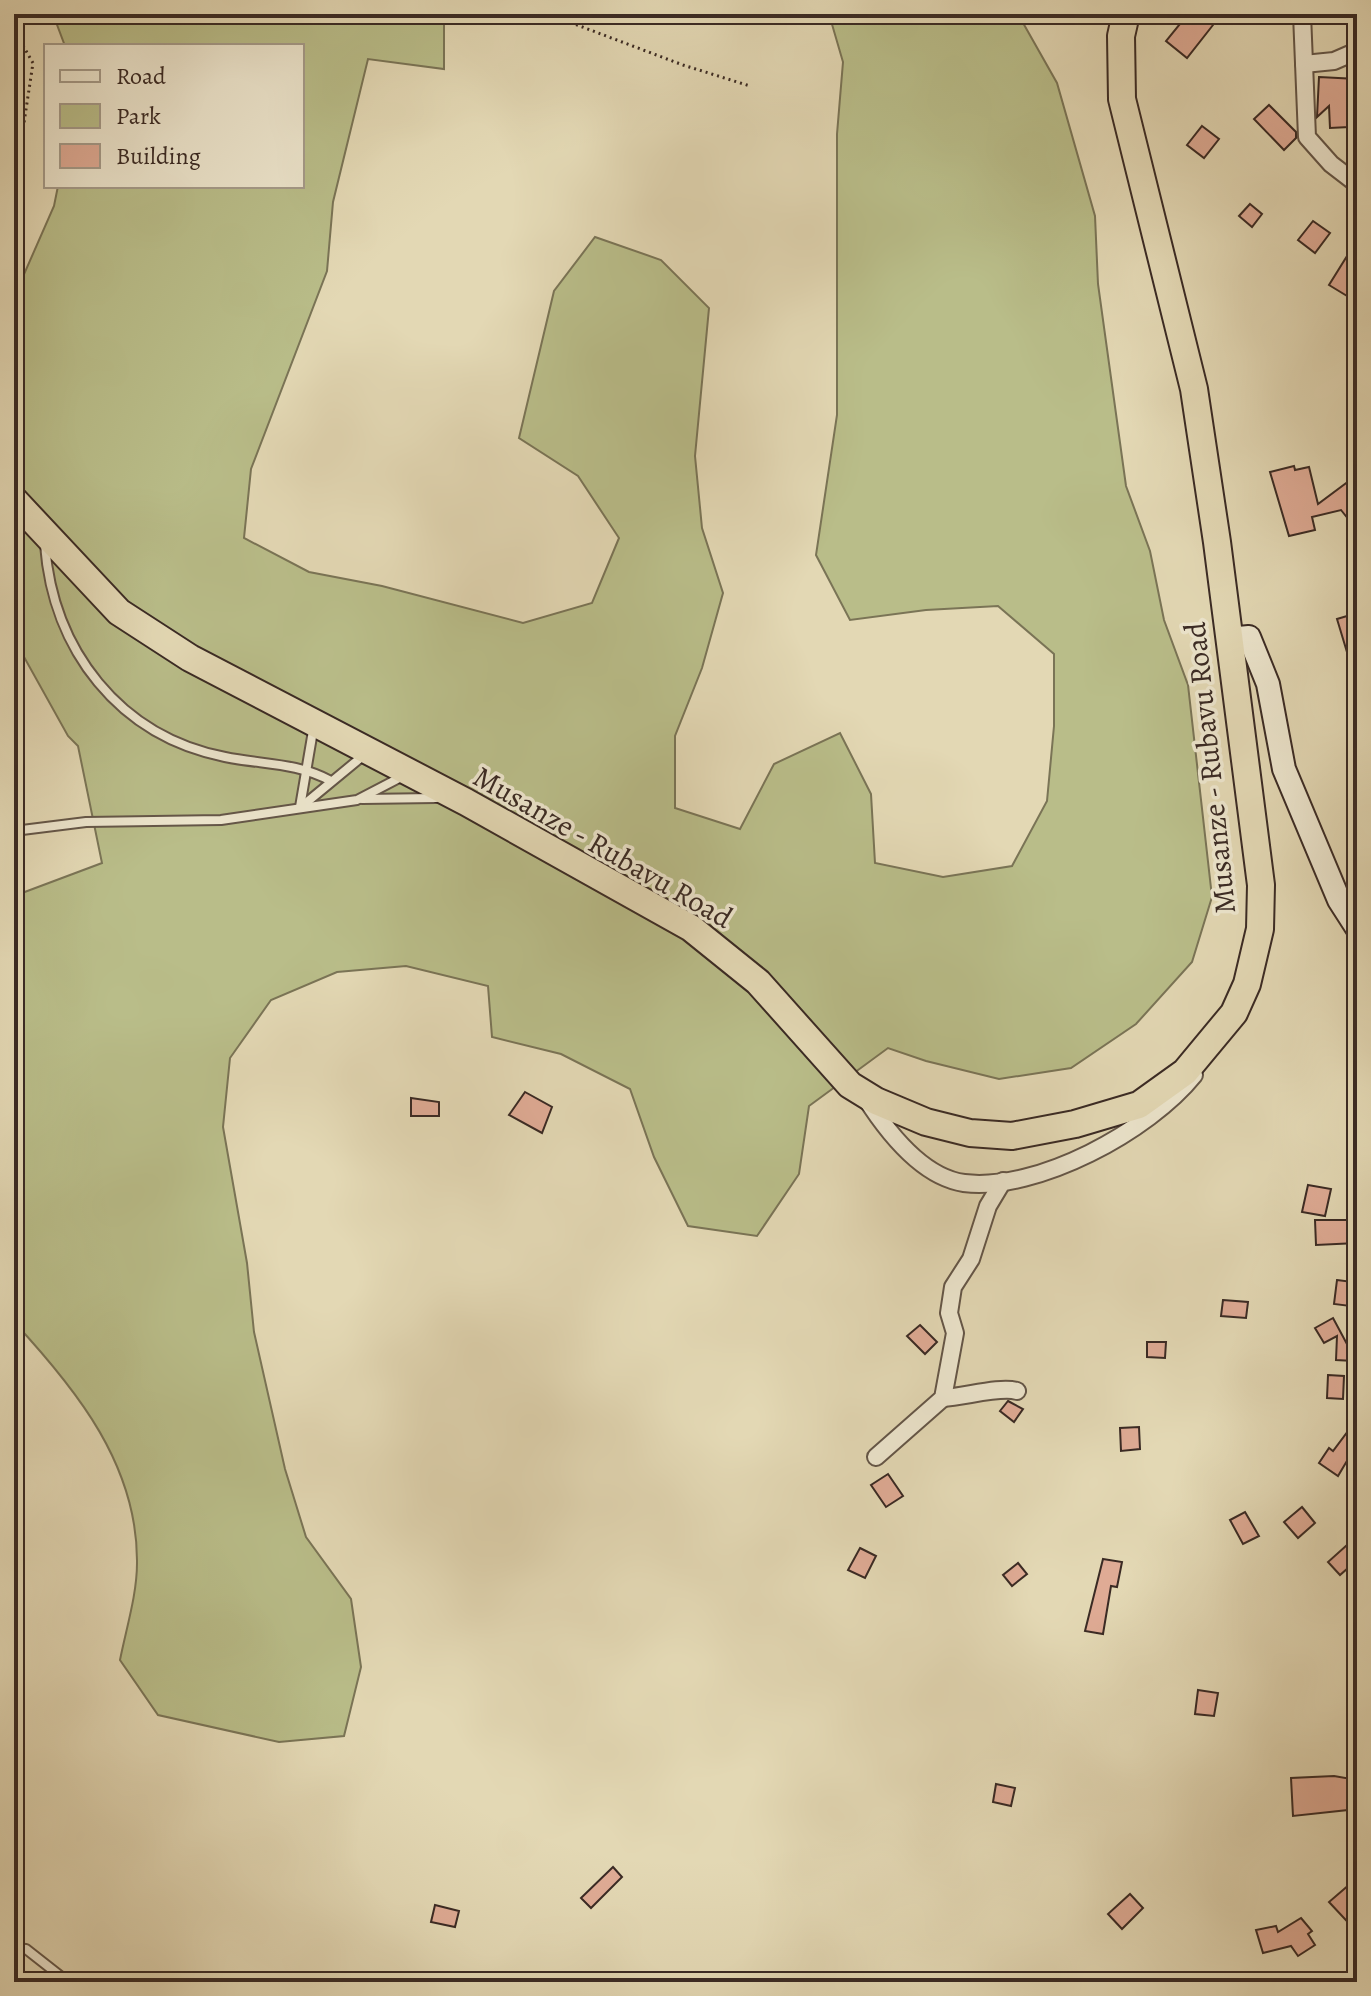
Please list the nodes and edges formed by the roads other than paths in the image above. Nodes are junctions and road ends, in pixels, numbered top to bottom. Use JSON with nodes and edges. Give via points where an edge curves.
{"nodes":[{"id":1,"x":1126,"y":14,"type":"edge"},
{"id":2,"x":1302,"y":14,"type":"edge"},
{"id":3,"x":1357,"y":51,"type":"edge"},
{"id":4,"x":1304,"y":64,"type":"junction"},
{"id":5,"x":1357,"y":184,"type":"edge"},
{"id":6,"x":14,"y":500,"type":"edge"},
{"id":7,"x":45,"y":535,"type":"junction"},
{"id":8,"x":1228,"y":639,"type":"junction"},
{"id":9,"x":314,"y":723,"type":"junction"},
{"id":10,"x":368,"y":752,"type":"junction"},
{"id":11,"x":306,"y":767,"type":"junction"},
{"id":12,"x":410,"y":772,"type":"junction"},
{"id":13,"x":331,"y":781,"type":"junction"},
{"id":14,"x":357,"y":800,"type":"junction"},
{"id":15,"x":466,"y":802,"type":"junction"},
{"id":16,"x":300,"y":807,"type":"junction"},
{"id":17,"x":14,"y":831,"type":"edge"},
{"id":18,"x":1357,"y":928,"type":"edge"},
{"id":19,"x":1234,"y":1013,"type":"junction"},
{"id":20,"x":862,"y":1092,"type":"junction"},
{"id":21,"x":1003,"y":1181,"type":"junction"},
{"id":22,"x":1017,"y":1391,"type":"dead end"},
{"id":23,"x":943,"y":1398,"type":"junction"},
{"id":24,"x":876,"y":1457,"type":"dead end"},
{"id":25,"x":14,"y":1948,"type":"edge"},
{"id":26,"x":68,"y":1982,"type":"edge"}],
"edges":[{"from":1,"to":8,"type":"highway","name":"Musanze - Rubavu Road","via":[[1122,99],[1194,389]]},
{"from":2,"to":4,"type":"street"},
{"from":3,"to":4,"type":"street","via":[[1334,61]]},
{"from":4,"to":5,"type":"street","via":[[1307,137]]},
{"from":6,"to":7,"type":"highway","name":"Musanze - Rubavu Road"},
{"from":7,"to":9,"type":"highway","name":"Musanze - Rubavu Road","via":[[119,612],[190,658]]},
{"from":7,"to":11,"type":"lane","via":[[47,573],[58,616],[79,660],[111,700],[132,718],[176,741],[223,757]]},
{"from":8,"to":18,"type":"main road","via":[[1249,637],[1268,684],[1284,769],[1339,900]]},
{"from":8,"to":19,"type":"highway","name":"Musanze - Rubavu Road","via":[[1261,885],[1260,929]]},
{"from":9,"to":10,"type":"highway","name":"Musanze - Rubavu Road"},
{"from":9,"to":11,"type":"lane"},
{"from":10,"to":12,"type":"highway","name":"Musanze - Rubavu Road"},
{"from":10,"to":13,"type":"lane"},
{"from":11,"to":13,"type":"lane"},
{"from":11,"to":16,"type":"lane"},
{"from":12,"to":14,"type":"lane"},
{"from":12,"to":15,"type":"highway","name":"Musanze - Rubavu Road"},
{"from":13,"to":16,"type":"lane"},
{"from":14,"to":15,"type":"lane","via":[[423,796]]},
{"from":14,"to":16,"type":"lane"},
{"from":15,"to":20,"type":"highway","name":"Musanze - Rubavu Road","via":[[691,928],[758,982]]},
{"from":16,"to":17,"type":"lane","via":[[221,820],[86,822]]},
{"from":19,"to":20,"type":"highway","name":"Musanze - Rubavu Road","via":[[1185,1072],[1139,1105],[1045,1130],[1012,1136],[970,1133],[926,1122]]},
{"from":19,"to":21,"type":"street","via":[[1211,1054],[1179,1094],[1126,1133],[1023,1180]]},
{"from":20,"to":21,"type":"street","via":[[884,1126],[930,1169],[963,1183]]},
{"from":21,"to":23,"type":"street","via":[[988,1206],[971,1259],[953,1287],[949,1313],[955,1333]]},
{"from":22,"to":23,"type":"street","via":[[1006,1388]]},
{"from":23,"to":24,"type":"street"},
{"from":25,"to":26,"type":"lane","via":[[26,1949]]}]}
